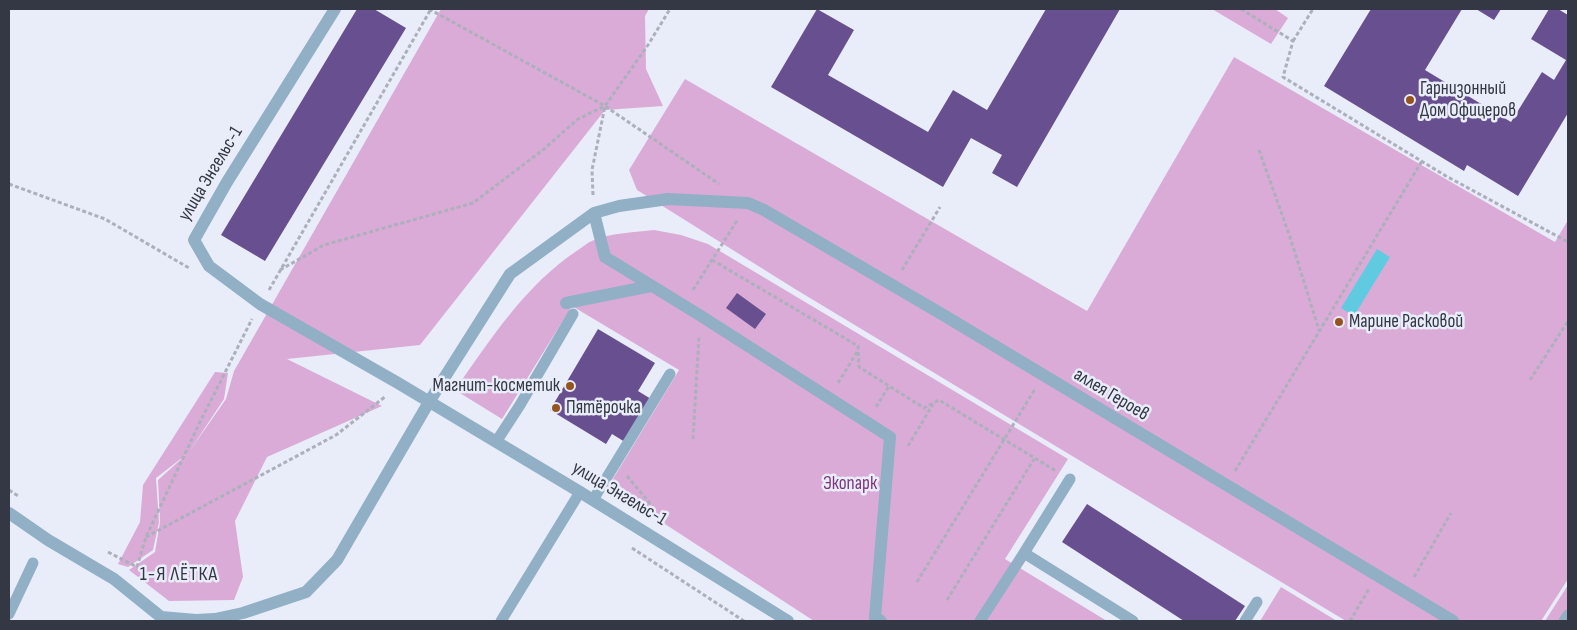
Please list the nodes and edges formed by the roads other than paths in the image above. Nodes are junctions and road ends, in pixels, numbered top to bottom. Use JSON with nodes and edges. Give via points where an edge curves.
{"nodes":[{"id":1,"x":335,"y":9,"type":"edge"},
{"id":2,"x":594,"y":213,"type":"junction"},
{"id":3,"x":652,"y":286,"type":"junction"},
{"id":4,"x":566,"y":303,"type":"dead end"},
{"id":5,"x":574,"y":314,"type":"dead end"},
{"id":6,"x":670,"y":374,"type":"dead end"},
{"id":7,"x":429,"y":402,"type":"junction"},
{"id":8,"x":496,"y":442,"type":"junction"},
{"id":9,"x":1070,"y":479,"type":"road end"},
{"id":10,"x":580,"y":492,"type":"junction"},
{"id":11,"x":593,"y":500,"type":"junction"},
{"id":12,"x":9,"y":513,"type":"edge"},
{"id":13,"x":1024,"y":553,"type":"junction"},
{"id":14,"x":34,"y":563,"type":"dead end"},
{"id":15,"x":1257,"y":602,"type":"dead end"},
{"id":16,"x":9,"y":614,"type":"edge"},
{"id":17,"x":1568,"y":616,"type":"edge"},
{"id":18,"x":501,"y":621,"type":"edge"},
{"id":19,"x":788,"y":621,"type":"edge"},
{"id":20,"x":881,"y":621,"type":"edge"},
{"id":21,"x":980,"y":621,"type":"edge"},
{"id":22,"x":1133,"y":621,"type":"edge"},
{"id":23,"x":1245,"y":621,"type":"edge"},
{"id":24,"x":1453,"y":621,"type":"edge"},
{"id":25,"x":1564,"y":621,"type":"edge"}],
"edges":[{"from":1,"to":7,"type":"street","name":"улица Энгельс-1","via":[[194,240],[209,266],[260,304]]},
{"from":2,"to":3,"type":"street","via":[[605,257]]},
{"from":2,"to":7,"type":"street","via":[[510,274]]},
{"from":2,"to":24,"type":"street","name":"аллея Героев","via":[[668,199],[748,203],[764,210]]},
{"from":3,"to":4,"type":"street"},
{"from":3,"to":20,"type":"street","via":[[890,437],[874,617]]},
{"from":5,"to":8,"type":"lane"},
{"from":6,"to":11,"type":"lane"},
{"from":7,"to":8,"type":"street","name":"улица Энгельс-1"},
{"from":7,"to":12,"type":"street","via":[[337,560],[306,592],[243,613],[196,620],[161,616],[114,579]]},
{"from":8,"to":10,"type":"street","name":"улица Энгельс-1"},
{"from":9,"to":13,"type":"lane"},
{"from":10,"to":11,"type":"street","name":"улица Энгельс-1"},
{"from":10,"to":18,"type":"lane"},
{"from":11,"to":19,"type":"street","name":"улица Энгельс-1"},
{"from":13,"to":21,"type":"lane"},
{"from":13,"to":22,"type":"lane"},
{"from":14,"to":16,"type":"lane"},
{"from":15,"to":23,"type":"lane"},
{"from":17,"to":25,"type":"lane"}]}
